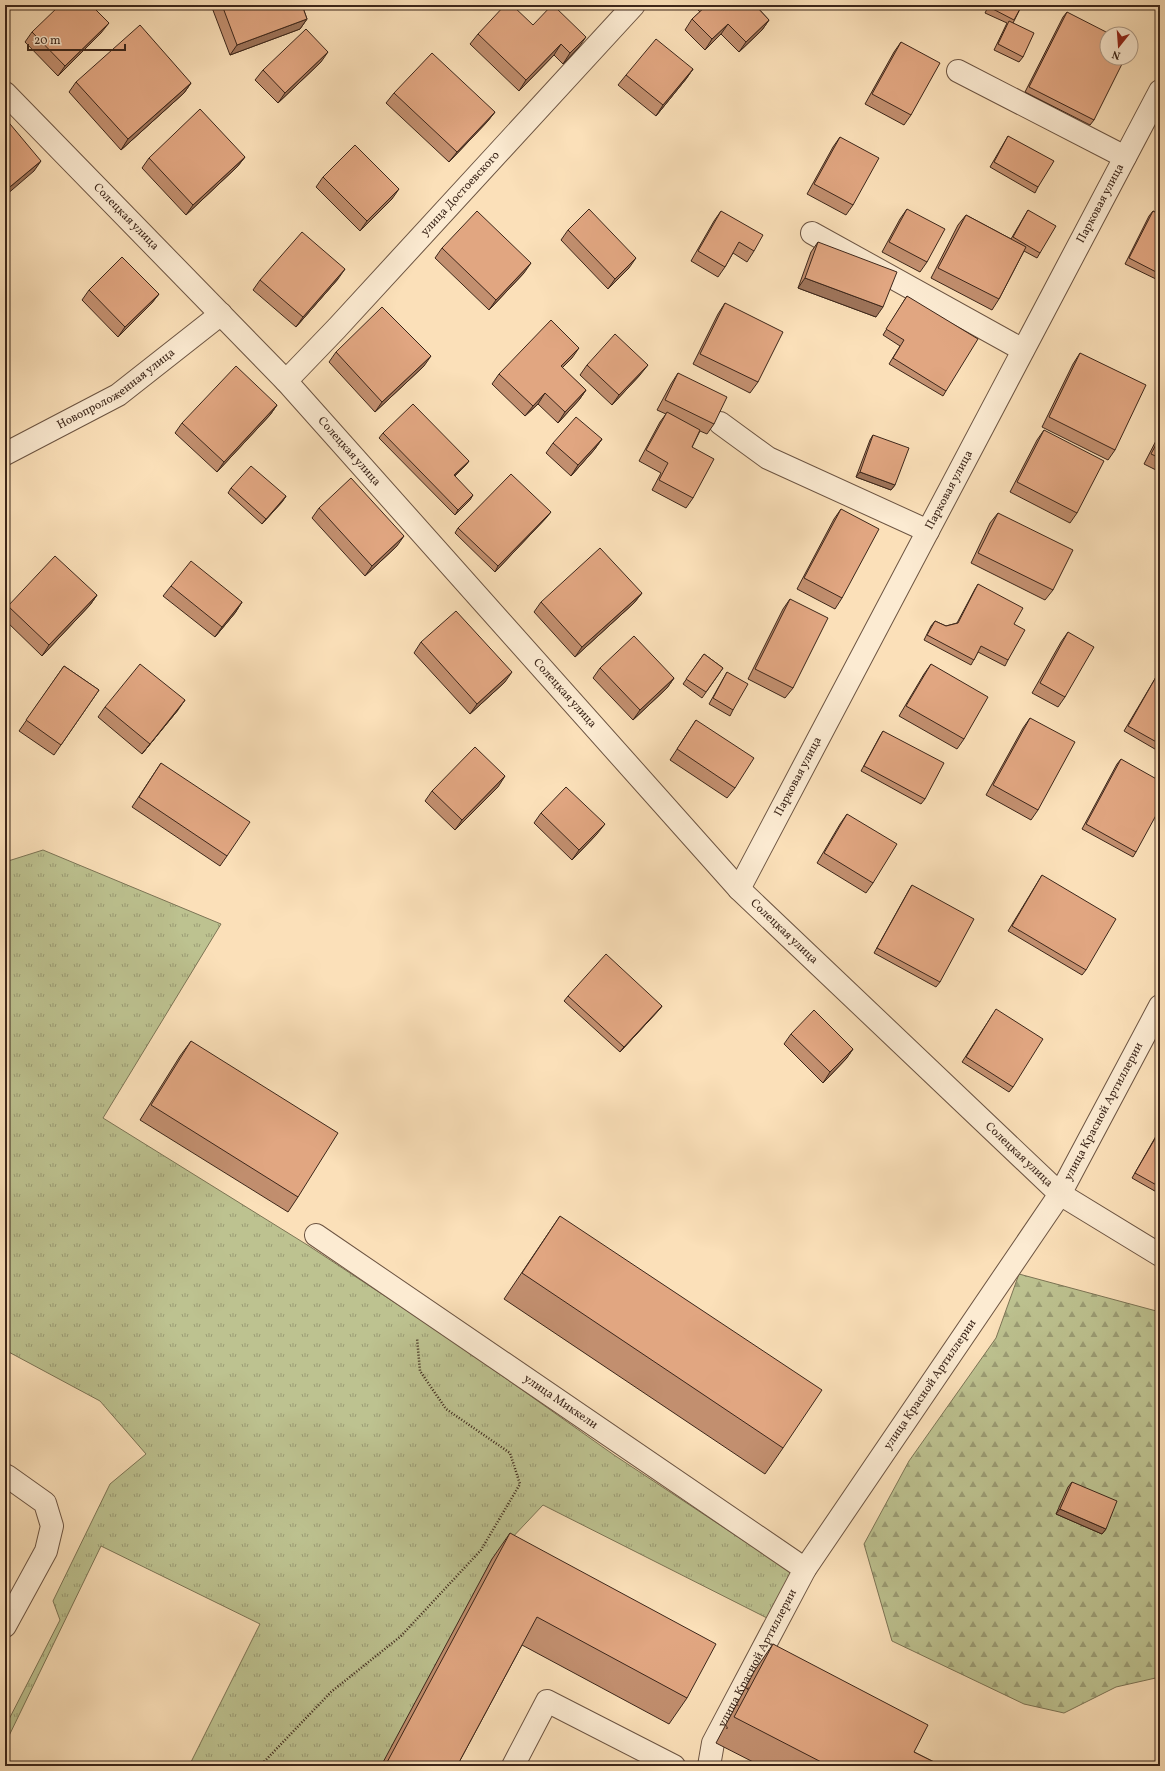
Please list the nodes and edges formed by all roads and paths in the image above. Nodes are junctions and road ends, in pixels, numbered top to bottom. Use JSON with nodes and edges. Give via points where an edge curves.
{"nodes":[{"id":1,"x":634,"y":5,"type":"edge"},
{"id":2,"x":958,"y":71,"type":"dead end"},
{"id":3,"x":1160,"y":91,"type":"edge"},
{"id":4,"x":5,"y":93,"type":"edge"},
{"id":5,"x":1125,"y":157,"type":"junction"},
{"id":6,"x":812,"y":233,"type":"dead end"},
{"id":7,"x":221,"y":314,"type":"junction"},
{"id":8,"x":1023,"y":350,"type":"junction"},
{"id":9,"x":286,"y":381,"type":"junction"},
{"id":10,"x":720,"y":423,"type":"edge"},
{"id":11,"x":5,"y":454,"type":"edge"},
{"id":12,"x":928,"y":531,"type":"junction"},
{"id":13,"x":739,"y":889,"type":"junction"},
{"id":14,"x":1160,"y":1006,"type":"edge"},
{"id":15,"x":1060,"y":1194,"type":"junction"},
{"id":16,"x":316,"y":1235,"type":"dead end"},
{"id":17,"x":1160,"y":1256,"type":"edge"},
{"id":18,"x":414,"y":1303,"type":"junction"},
{"id":19,"x":7,"y":1476,"type":"dead end"},
{"id":20,"x":805,"y":1568,"type":"junction"},
{"id":21,"x":5,"y":1626,"type":"edge"},
{"id":22,"x":652,"y":1761,"type":"edge"},
{"id":23,"x":260,"y":1766,"type":"edge"},
{"id":24,"x":513,"y":1766,"type":"edge"},
{"id":25,"x":674,"y":1766,"type":"edge"},
{"id":26,"x":709,"y":1766,"type":"edge"}],
"edges":[{"from":1,"to":9,"type":"street","name":"улица Достоевского"},
{"from":2,"to":5,"type":"street"},
{"from":3,"to":5,"type":"street","name":"Парковая улица"},
{"from":4,"to":7,"type":"street","name":"Солецкая улица"},
{"from":5,"to":8,"type":"street","name":"Парковая улица"},
{"from":6,"to":8,"type":"street"},
{"from":7,"to":9,"type":"street","name":"Солецкая улица"},
{"from":7,"to":11,"type":"street","name":"Новопроложенная улица","via":[[118,395]]},
{"from":8,"to":12,"type":"street","name":"Парковая улица"},
{"from":9,"to":13,"type":"street","name":"Солецкая улица"},
{"from":10,"to":12,"type":"street","via":[[768,458]]},
{"from":12,"to":13,"type":"street","name":"Парковая улица"},
{"from":13,"to":15,"type":"street","name":"Солецкая улица"},
{"from":14,"to":15,"type":"street","name":"улица Красной Артиллерии"},
{"from":15,"to":17,"type":"street","name":"Солецкая улица"},
{"from":15,"to":20,"type":"street","name":"улица Красной Артиллерии"},
{"from":16,"to":18,"type":"street","name":"улица Миккели"},
{"from":18,"to":20,"type":"street","name":"улица Миккели"},
{"from":18,"to":23,"type":"path","via":[[420,1371],[446,1409],[510,1453],[520,1484],[481,1550],[401,1636],[331,1692]]},
{"from":19,"to":21,"type":"street","via":[[45,1503],[52,1526],[46,1551]]},
{"from":20,"to":26,"type":"street","name":"улица Красной Артиллерии","via":[[713,1743]]},
{"from":22,"to":24,"type":"street","via":[[547,1701]]},
{"from":22,"to":25,"type":"street"}]}
